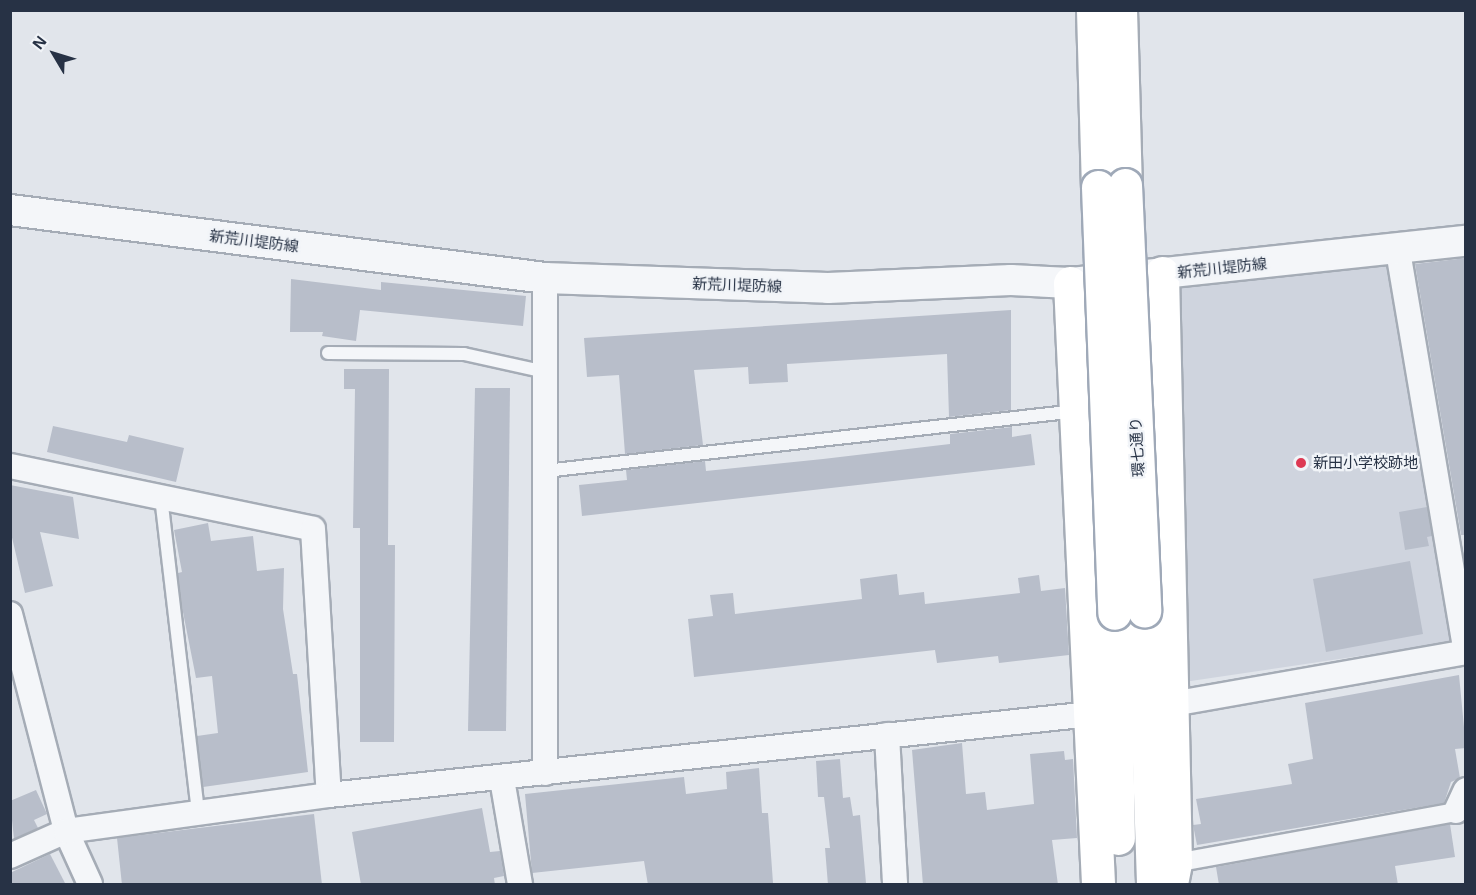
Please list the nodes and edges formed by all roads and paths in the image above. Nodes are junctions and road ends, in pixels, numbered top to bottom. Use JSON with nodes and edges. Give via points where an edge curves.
{"nodes":[{"id":1,"x":1093,"y":10,"type":"edge"},
{"id":2,"x":1120,"y":10,"type":"edge"},
{"id":3,"x":1112,"y":174,"type":"junction"},
{"id":4,"x":10,"y":210,"type":"edge"},
{"id":5,"x":1466,"y":241,"type":"edge"},
{"id":6,"x":1398,"y":251,"type":"junction"},
{"id":7,"x":1161,"y":273,"type":"junction"},
{"id":8,"x":545,"y":278,"type":"junction"},
{"id":9,"x":1070,"y":283,"type":"junction"},
{"id":10,"x":328,"y":353,"type":"dead end"},
{"id":11,"x":545,"y":372,"type":"junction"},
{"id":12,"x":1068,"y":412,"type":"dead end"},
{"id":13,"x":10,"y":466,"type":"edge"},
{"id":14,"x":545,"y":471,"type":"junction"},
{"id":15,"x":161,"y":497,"type":"junction"},
{"id":16,"x":1129,"y":612,"type":"junction"},
{"id":17,"x":10,"y":614,"type":"edge"},
{"id":18,"x":1466,"y":652,"type":"edge"},
{"id":19,"x":1172,"y":704,"type":"junction"},
{"id":20,"x":1091,"y":714,"type":"junction"},
{"id":21,"x":887,"y":735,"type":"junction"},
{"id":22,"x":545,"y":773,"type":"junction"},
{"id":23,"x":502,"y":779,"type":"junction"},
{"id":24,"x":329,"y":795,"type":"junction"},
{"id":25,"x":1462,"y":804,"type":"edge"},
{"id":26,"x":198,"y":813,"type":"junction"},
{"id":27,"x":66,"y":831,"type":"junction"},
{"id":28,"x":10,"y":856,"type":"edge"},
{"id":29,"x":1166,"y":877,"type":"edge"},
{"id":30,"x":90,"y":885,"type":"edge"},
{"id":31,"x":520,"y":885,"type":"edge"},
{"id":32,"x":895,"y":885,"type":"edge"},
{"id":33,"x":1098,"y":885,"type":"edge"},
{"id":34,"x":1119,"y":885,"type":"edge"}],
"edges":[{"from":1,"to":3,"type":"main road","name":"環七通り"},
{"from":2,"to":3,"type":"main road","name":"環七通り"},
{"from":3,"to":16,"type":"main road","name":"環七通り","bridge":true},
{"from":4,"to":8,"type":"street","name":"新荒川堤防線"},
{"from":5,"to":6,"type":"street","name":"新荒川堤防線"},
{"from":6,"to":7,"type":"street","name":"新荒川堤防線"},
{"from":6,"to":18,"type":"street"},
{"from":7,"to":9,"type":"street","name":"新荒川堤防線"},
{"from":7,"to":19,"type":"main road"},
{"from":8,"to":9,"type":"street","name":"新荒川堤防線","via":[[828,288],[1011,280]]},
{"from":8,"to":11,"type":"street"},
{"from":9,"to":20,"type":"main road"},
{"from":10,"to":11,"type":"lane","via":[[464,354]]},
{"from":11,"to":14,"type":"street"},
{"from":12,"to":14,"type":"lane"},
{"from":13,"to":15,"type":"street"},
{"from":14,"to":22,"type":"street"},
{"from":15,"to":24,"type":"street","via":[[313,529]]},
{"from":15,"to":26,"type":"lane"},
{"from":16,"to":29,"type":"main road","name":"環七通り"},
{"from":16,"to":34,"type":"main road","name":"環七通り"},
{"from":17,"to":27,"type":"street"},
{"from":18,"to":19,"type":"street"},
{"from":19,"to":29,"type":"main road"},
{"from":20,"to":21,"type":"street"},
{"from":20,"to":33,"type":"main road"},
{"from":21,"to":22,"type":"street"},
{"from":21,"to":32,"type":"street"},
{"from":22,"to":23,"type":"street"},
{"from":23,"to":24,"type":"street"},
{"from":23,"to":31,"type":"street"},
{"from":24,"to":26,"type":"street"},
{"from":25,"to":29,"type":"street"},
{"from":26,"to":27,"type":"street"},
{"from":27,"to":28,"type":"street"},
{"from":27,"to":30,"type":"street"}]}
